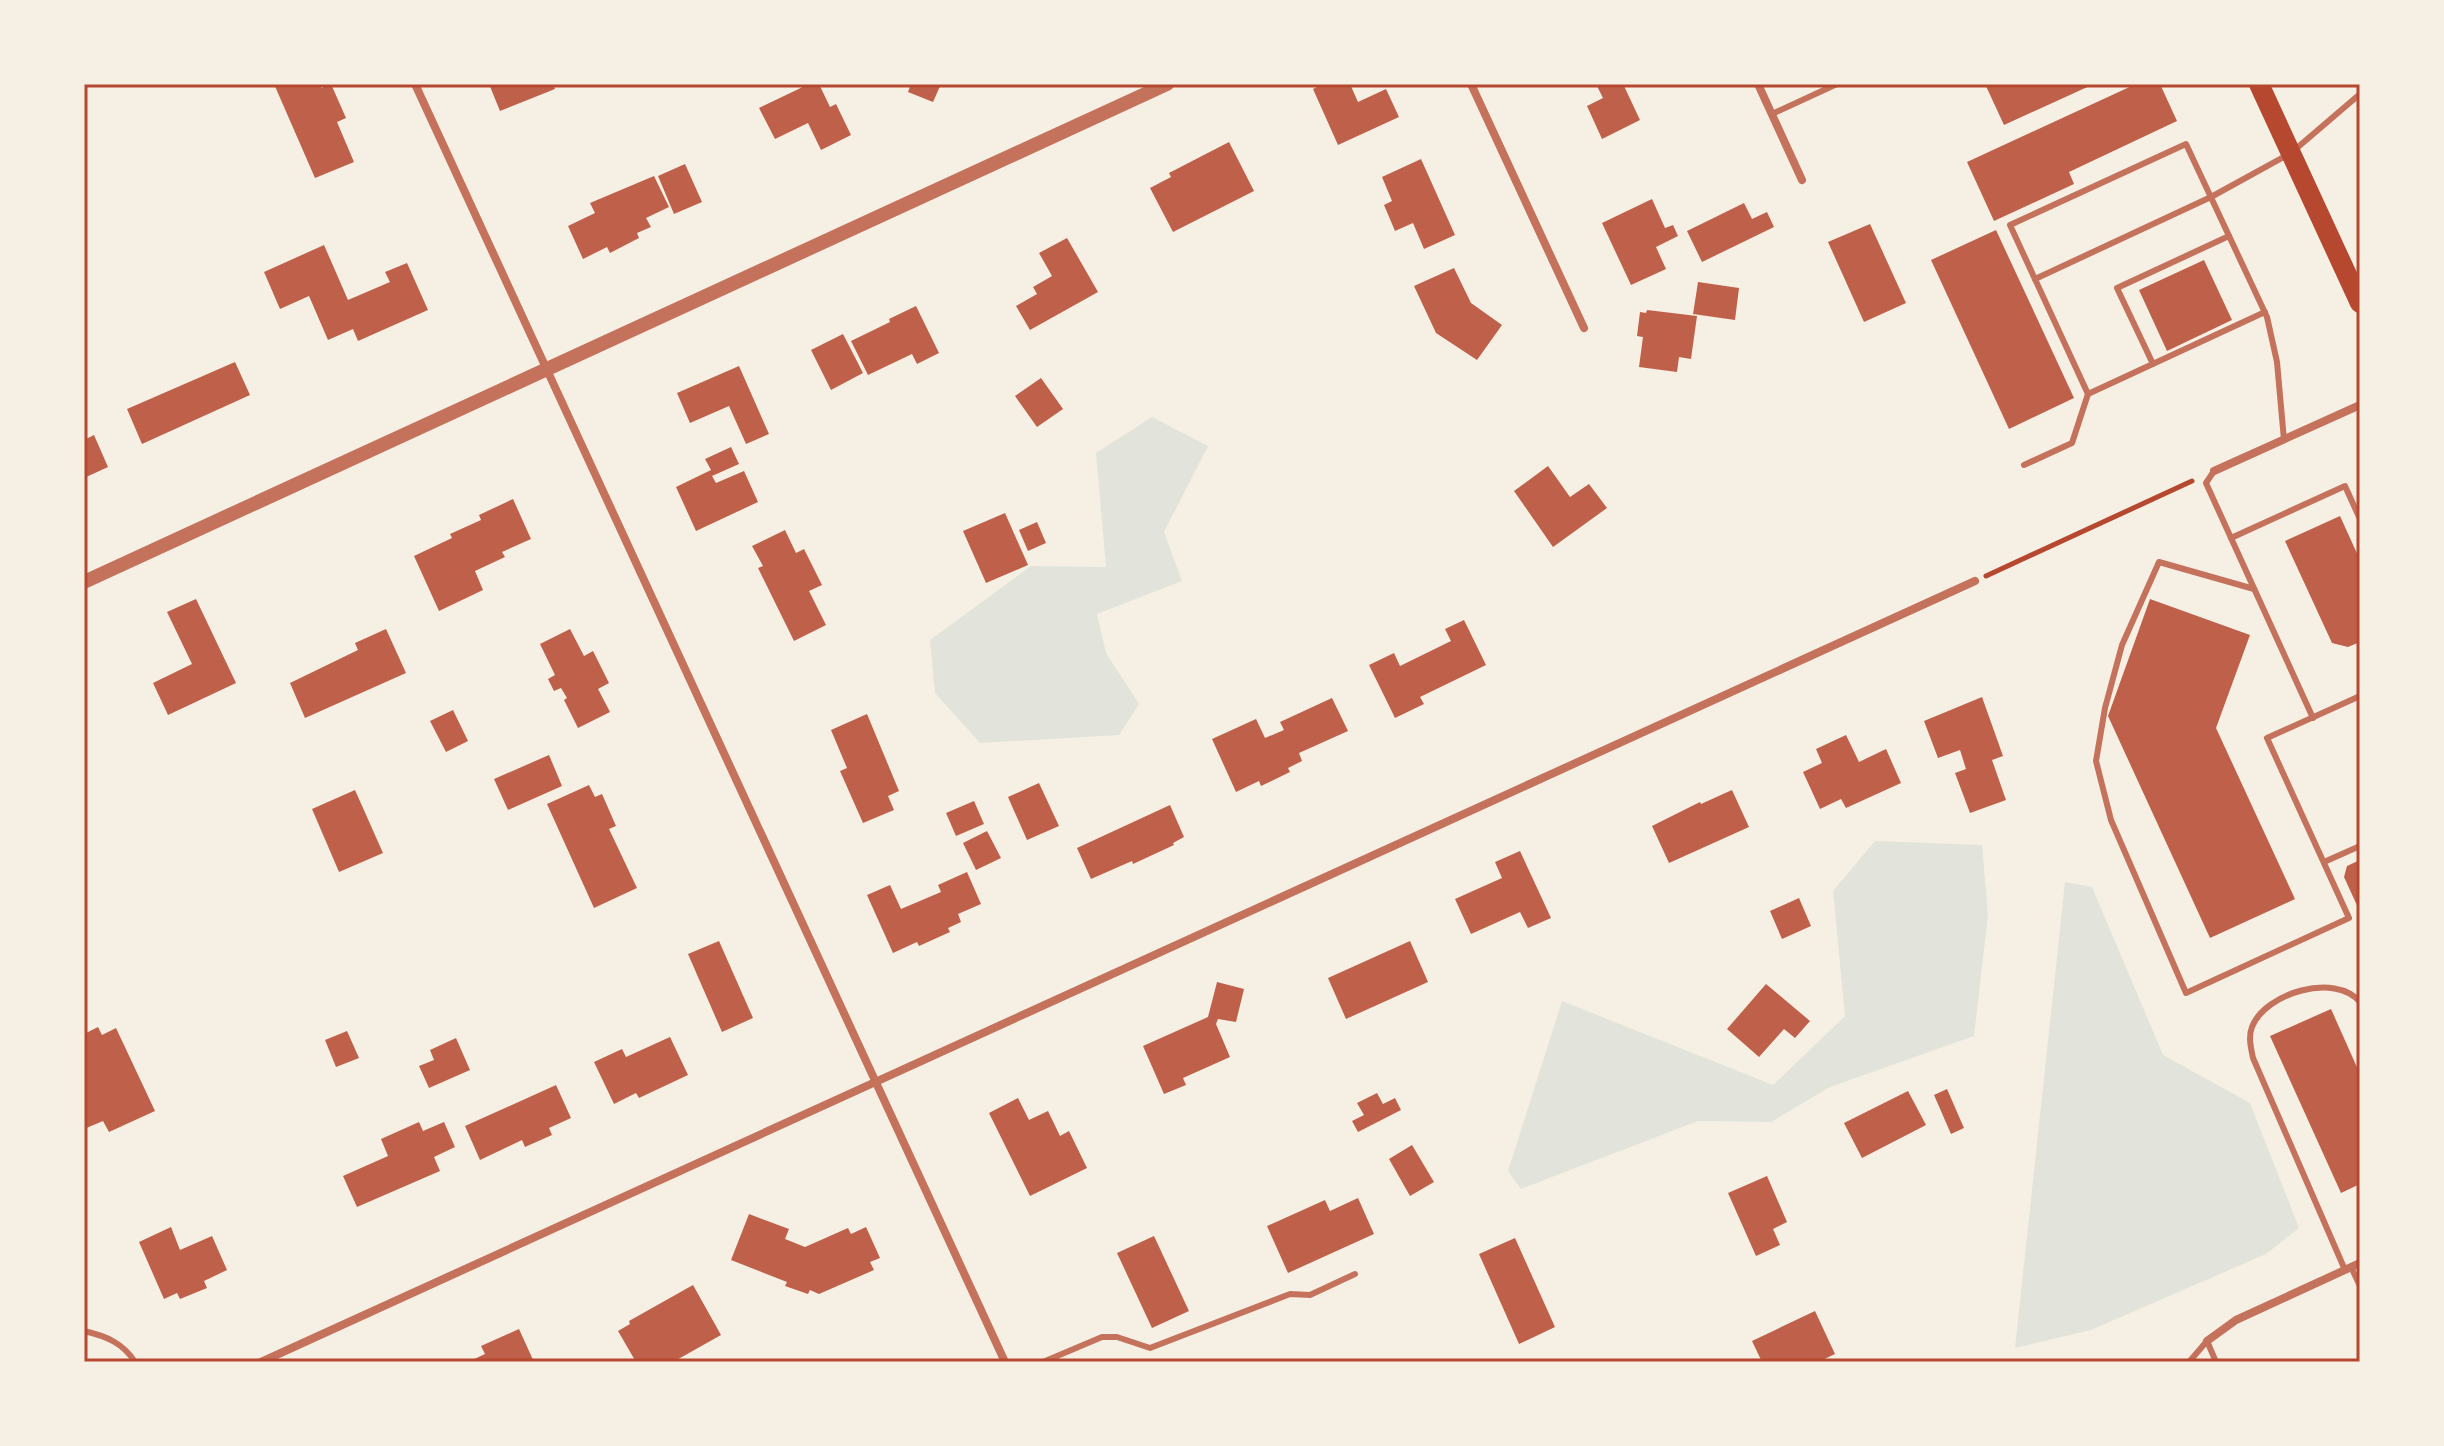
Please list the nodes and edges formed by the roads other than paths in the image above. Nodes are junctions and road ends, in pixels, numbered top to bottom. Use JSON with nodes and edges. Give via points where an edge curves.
{"nodes":[{"id":1,"x":415,"y":84,"type":"edge"},
{"id":2,"x":1167,"y":84,"type":"edge"},
{"id":3,"x":1471,"y":84,"type":"edge"},
{"id":4,"x":1758,"y":84,"type":"edge"},
{"id":5,"x":1837,"y":84,"type":"edge"},
{"id":6,"x":2259,"y":84,"type":"edge"},
{"id":7,"x":2354,"y":84,"type":"edge"},
{"id":8,"x":2359,"y":94,"type":"edge"},
{"id":9,"x":1772,"y":114,"type":"junction"},
{"id":10,"x":2291,"y":153,"type":"junction"},
{"id":11,"x":1802,"y":180,"type":"dead end"},
{"id":12,"x":2211,"y":197,"type":"junction"},
{"id":13,"x":2229,"y":236,"type":"junction"},
{"id":14,"x":2035,"y":279,"type":"junction"},
{"id":15,"x":2360,"y":303,"type":"edge"},
{"id":16,"x":2265,"y":312,"type":"junction"},
{"id":17,"x":1584,"y":328,"type":"dead end"},
{"id":18,"x":2153,"y":364,"type":"junction"},
{"id":19,"x":547,"y":370,"type":"junction"},
{"id":20,"x":2088,"y":394,"type":"junction"},
{"id":21,"x":2360,"y":405,"type":"edge"},
{"id":22,"x":2284,"y":441,"type":"junction"},
{"id":23,"x":2024,"y":465,"type":"dead end"},
{"id":24,"x":2214,"y":471,"type":"joint"},
{"id":25,"x":2360,"y":519,"type":"edge"},
{"id":26,"x":2231,"y":538,"type":"junction"},
{"id":27,"x":1975,"y":581,"type":"road end"},
{"id":28,"x":84,"y":582,"type":"edge"},
{"id":29,"x":2254,"y":589,"type":"junction"},
{"id":30,"x":2360,"y":696,"type":"edge"},
{"id":31,"x":2313,"y":718,"type":"junction"},
{"id":32,"x":2360,"y":846,"type":"edge"},
{"id":33,"x":2324,"y":862,"type":"junction"},
{"id":34,"x":2360,"y":1002,"type":"edge"},
{"id":35,"x":876,"y":1082,"type":"junction"},
{"id":36,"x":2352,"y":1267,"type":"edge"},
{"id":37,"x":1355,"y":1274,"type":"dead end"},
{"id":38,"x":2360,"y":1286,"type":"edge"},
{"id":39,"x":84,"y":1331,"type":"edge"},
{"id":40,"x":2207,"y":1341,"type":"junction"},
{"id":41,"x":135,"y":1362,"type":"edge"},
{"id":42,"x":261,"y":1362,"type":"edge"},
{"id":43,"x":1005,"y":1362,"type":"edge"},
{"id":44,"x":1043,"y":1362,"type":"edge"},
{"id":45,"x":2189,"y":1362,"type":"edge"},
{"id":46,"x":2216,"y":1362,"type":"edge"}],
"edges":[{"from":1,"to":19,"type":"street"},
{"from":2,"to":19,"type":"street"},
{"from":3,"to":17,"type":"street"},
{"from":4,"to":9,"type":"street"},
{"from":5,"to":9,"type":"lane"},
{"from":6,"to":10,"type":"main road"},
{"from":7,"to":8,"type":"lane"},
{"from":8,"to":10,"type":"lane"},
{"from":9,"to":11,"type":"street"},
{"from":10,"to":12,"type":"lane"},
{"from":10,"to":15,"type":"main road"},
{"from":12,"to":13,"type":"lane"},
{"from":12,"to":14,"type":"lane"},
{"from":12,"to":14,"type":"lane","via":[[2186,144],[2010,225]]},
{"from":13,"to":16,"type":"lane"},
{"from":13,"to":18,"type":"lane","via":[[2117,288]]},
{"from":14,"to":20,"type":"lane"},
{"from":16,"to":18,"type":"lane"},
{"from":16,"to":22,"type":"lane","via":[[2277,362]]},
{"from":18,"to":20,"type":"lane"},
{"from":19,"to":28,"type":"street"},
{"from":19,"to":35,"type":"street"},
{"from":20,"to":23,"type":"lane","via":[[2072,443]]},
{"from":21,"to":22,"type":"street"},
{"from":22,"to":24,"type":"street"},
{"from":24,"to":26,"type":"lane","via":[[2206,483]]},
{"from":25,"to":26,"type":"lane","via":[[2345,486]]},
{"from":26,"to":29,"type":"lane"},
{"from":27,"to":35,"type":"street"},
{"from":29,"to":31,"type":"lane"},
{"from":29,"to":33,"type":"lane","via":[[2159,562],[2122,645],[2105,708],[2096,761],[2103,796],[2186,993],[2349,918]]},
{"from":30,"to":31,"type":"lane"},
{"from":31,"to":33,"type":"lane","via":[[2267,738]]},
{"from":32,"to":33,"type":"lane"},
{"from":34,"to":36,"type":"lane","via":[[2335,987],[2310,988],[2264,1010],[2250,1041],[2253,1058]]},
{"from":35,"to":42,"type":"street"},
{"from":35,"to":43,"type":"street"},
{"from":36,"to":38,"type":"lane"},
{"from":36,"to":40,"type":"street","via":[[2236,1320]]},
{"from":37,"to":44,"type":"lane","via":[[1310,1295],[1290,1294],[1150,1348],[1102,1337]]},
{"from":39,"to":41,"type":"lane","via":[[128,1350]]},
{"from":40,"to":45,"type":"lane"},
{"from":40,"to":46,"type":"lane"}]}
